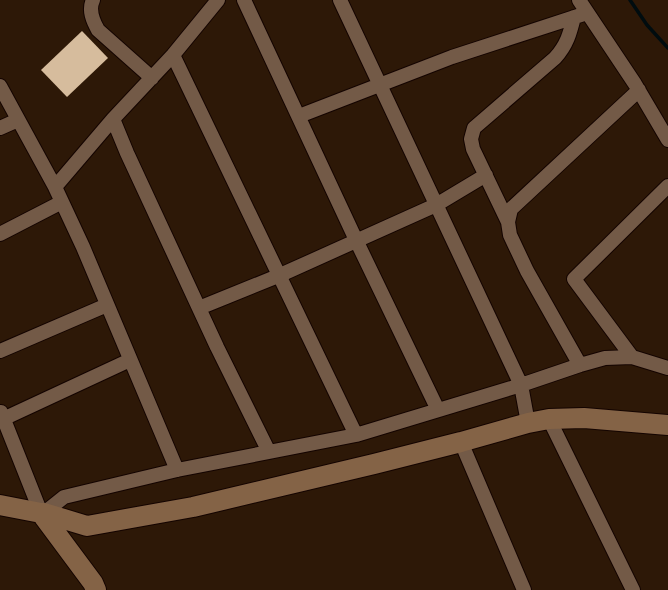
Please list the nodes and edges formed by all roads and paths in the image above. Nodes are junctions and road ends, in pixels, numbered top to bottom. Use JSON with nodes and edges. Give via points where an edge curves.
{"nodes":[{"id":1,"x":93,"y":0,"type":"edge"},
{"id":2,"x":218,"y":0,"type":"edge"},
{"id":3,"x":244,"y":0,"type":"edge"},
{"id":4,"x":579,"y":0,"type":"edge"},
{"id":5,"x":343,"y":1,"type":"edge"},
{"id":6,"x":581,"y":15,"type":"junction"},
{"id":7,"x":173,"y":56,"type":"junction"},
{"id":8,"x":152,"y":78,"type":"junction"},
{"id":9,"x":380,"y":84,"type":"junction"},
{"id":10,"x":0,"y":86,"type":"edge"},
{"id":11,"x":639,"y":90,"type":"junction"},
{"id":12,"x":299,"y":116,"type":"junction"},
{"id":13,"x":114,"y":119,"type":"junction"},
{"id":14,"x":18,"y":120,"type":"junction"},
{"id":15,"x":0,"y":128,"type":"edge"},
{"id":16,"x":668,"y":140,"type":"edge"},
{"id":17,"x":486,"y":175,"type":"junction"},
{"id":18,"x":668,"y":186,"type":"edge"},
{"id":19,"x":55,"y":187,"type":"junction"},
{"id":20,"x":62,"y":202,"type":"junction"},
{"id":21,"x":436,"y":205,"type":"junction"},
{"id":22,"x":508,"y":222,"type":"junction"},
{"id":23,"x":0,"y":234,"type":"edge"},
{"id":24,"x":356,"y":240,"type":"junction"},
{"id":25,"x":278,"y":276,"type":"junction"},
{"id":26,"x":107,"y":305,"type":"junction"},
{"id":27,"x":199,"y":308,"type":"junction"},
{"id":28,"x":0,"y":351,"type":"edge"},
{"id":29,"x":632,"y":357,"type":"junction"},
{"id":30,"x":130,"y":360,"type":"junction"},
{"id":31,"x":580,"y":365,"type":"junction"},
{"id":32,"x":668,"y":368,"type":"edge"},
{"id":33,"x":521,"y":385,"type":"junction"},
{"id":34,"x":438,"y":410,"type":"junction"},
{"id":35,"x":2,"y":415,"type":"edge"},
{"id":36,"x":549,"y":419,"type":"junction"},
{"id":37,"x":528,"y":423,"type":"junction"},
{"id":38,"x":668,"y":425,"type":"edge"},
{"id":39,"x":356,"y":435,"type":"junction"},
{"id":40,"x":461,"y":442,"type":"junction"},
{"id":41,"x":269,"y":452,"type":"junction"},
{"id":42,"x":177,"y":470,"type":"junction"},
{"id":43,"x":0,"y":505,"type":"edge"},
{"id":44,"x":43,"y":513,"type":"junction"},
{"id":45,"x":96,"y":590,"type":"edge"},
{"id":46,"x":524,"y":590,"type":"edge"},
{"id":47,"x":633,"y":590,"type":"edge"}],
"edges":[{"from":1,"to":8,"type":"street","via":[[92,17],[98,30]]},
{"from":2,"to":7,"type":"street"},
{"from":3,"to":12,"type":"street"},
{"from":4,"to":6,"type":"street"},
{"from":5,"to":9,"type":"street"},
{"from":6,"to":9,"type":"street","via":[[452,57]]},
{"from":6,"to":11,"type":"street"},
{"from":6,"to":17,"type":"street","via":[[568,40],[548,65],[474,128],[471,139],[473,149]]},
{"from":7,"to":8,"type":"street"},
{"from":7,"to":25,"type":"street"},
{"from":8,"to":13,"type":"street"},
{"from":9,"to":12,"type":"street"},
{"from":9,"to":21,"type":"street"},
{"from":10,"to":14,"type":"street"},
{"from":11,"to":16,"type":"street"},
{"from":11,"to":22,"type":"street","via":[[511,209]]},
{"from":12,"to":24,"type":"street"},
{"from":13,"to":19,"type":"street"},
{"from":13,"to":27,"type":"street","via":[[127,153]]},
{"from":14,"to":15,"type":"street"},
{"from":14,"to":19,"type":"street"},
{"from":17,"to":21,"type":"street"},
{"from":17,"to":22,"type":"street"},
{"from":18,"to":29,"type":"street","via":[[574,279]]},
{"from":19,"to":20,"type":"street"},
{"from":20,"to":23,"type":"street"},
{"from":20,"to":26,"type":"street"},
{"from":21,"to":24,"type":"street"},
{"from":21,"to":33,"type":"street"},
{"from":22,"to":31,"type":"street","via":[[510,235],[527,271]]},
{"from":24,"to":25,"type":"street"},
{"from":24,"to":34,"type":"street"},
{"from":25,"to":27,"type":"street"},
{"from":25,"to":39,"type":"street"},
{"from":26,"to":28,"type":"street"},
{"from":26,"to":30,"type":"street"},
{"from":27,"to":41,"type":"street"},
{"from":29,"to":31,"type":"street","via":[[605,358]]},
{"from":29,"to":32,"type":"street"},
{"from":30,"to":35,"type":"street"},
{"from":30,"to":42,"type":"street"},
{"from":31,"to":33,"type":"street"},
{"from":33,"to":34,"type":"street"},
{"from":33,"to":37,"type":"street"},
{"from":34,"to":39,"type":"street"},
{"from":35,"to":44,"type":"street"},
{"from":36,"to":37,"type":"street"},
{"from":36,"to":38,"type":"street","via":[[584,418]]},
{"from":36,"to":47,"type":"street"},
{"from":37,"to":40,"type":"street"},
{"from":39,"to":41,"type":"street"},
{"from":40,"to":44,"type":"street","via":[[193,507],[87,526]]},
{"from":40,"to":46,"type":"street"},
{"from":41,"to":42,"type":"street"},
{"from":42,"to":44,"type":"street","via":[[64,497]]},
{"from":43,"to":44,"type":"street"},
{"from":44,"to":45,"type":"street"}]}
